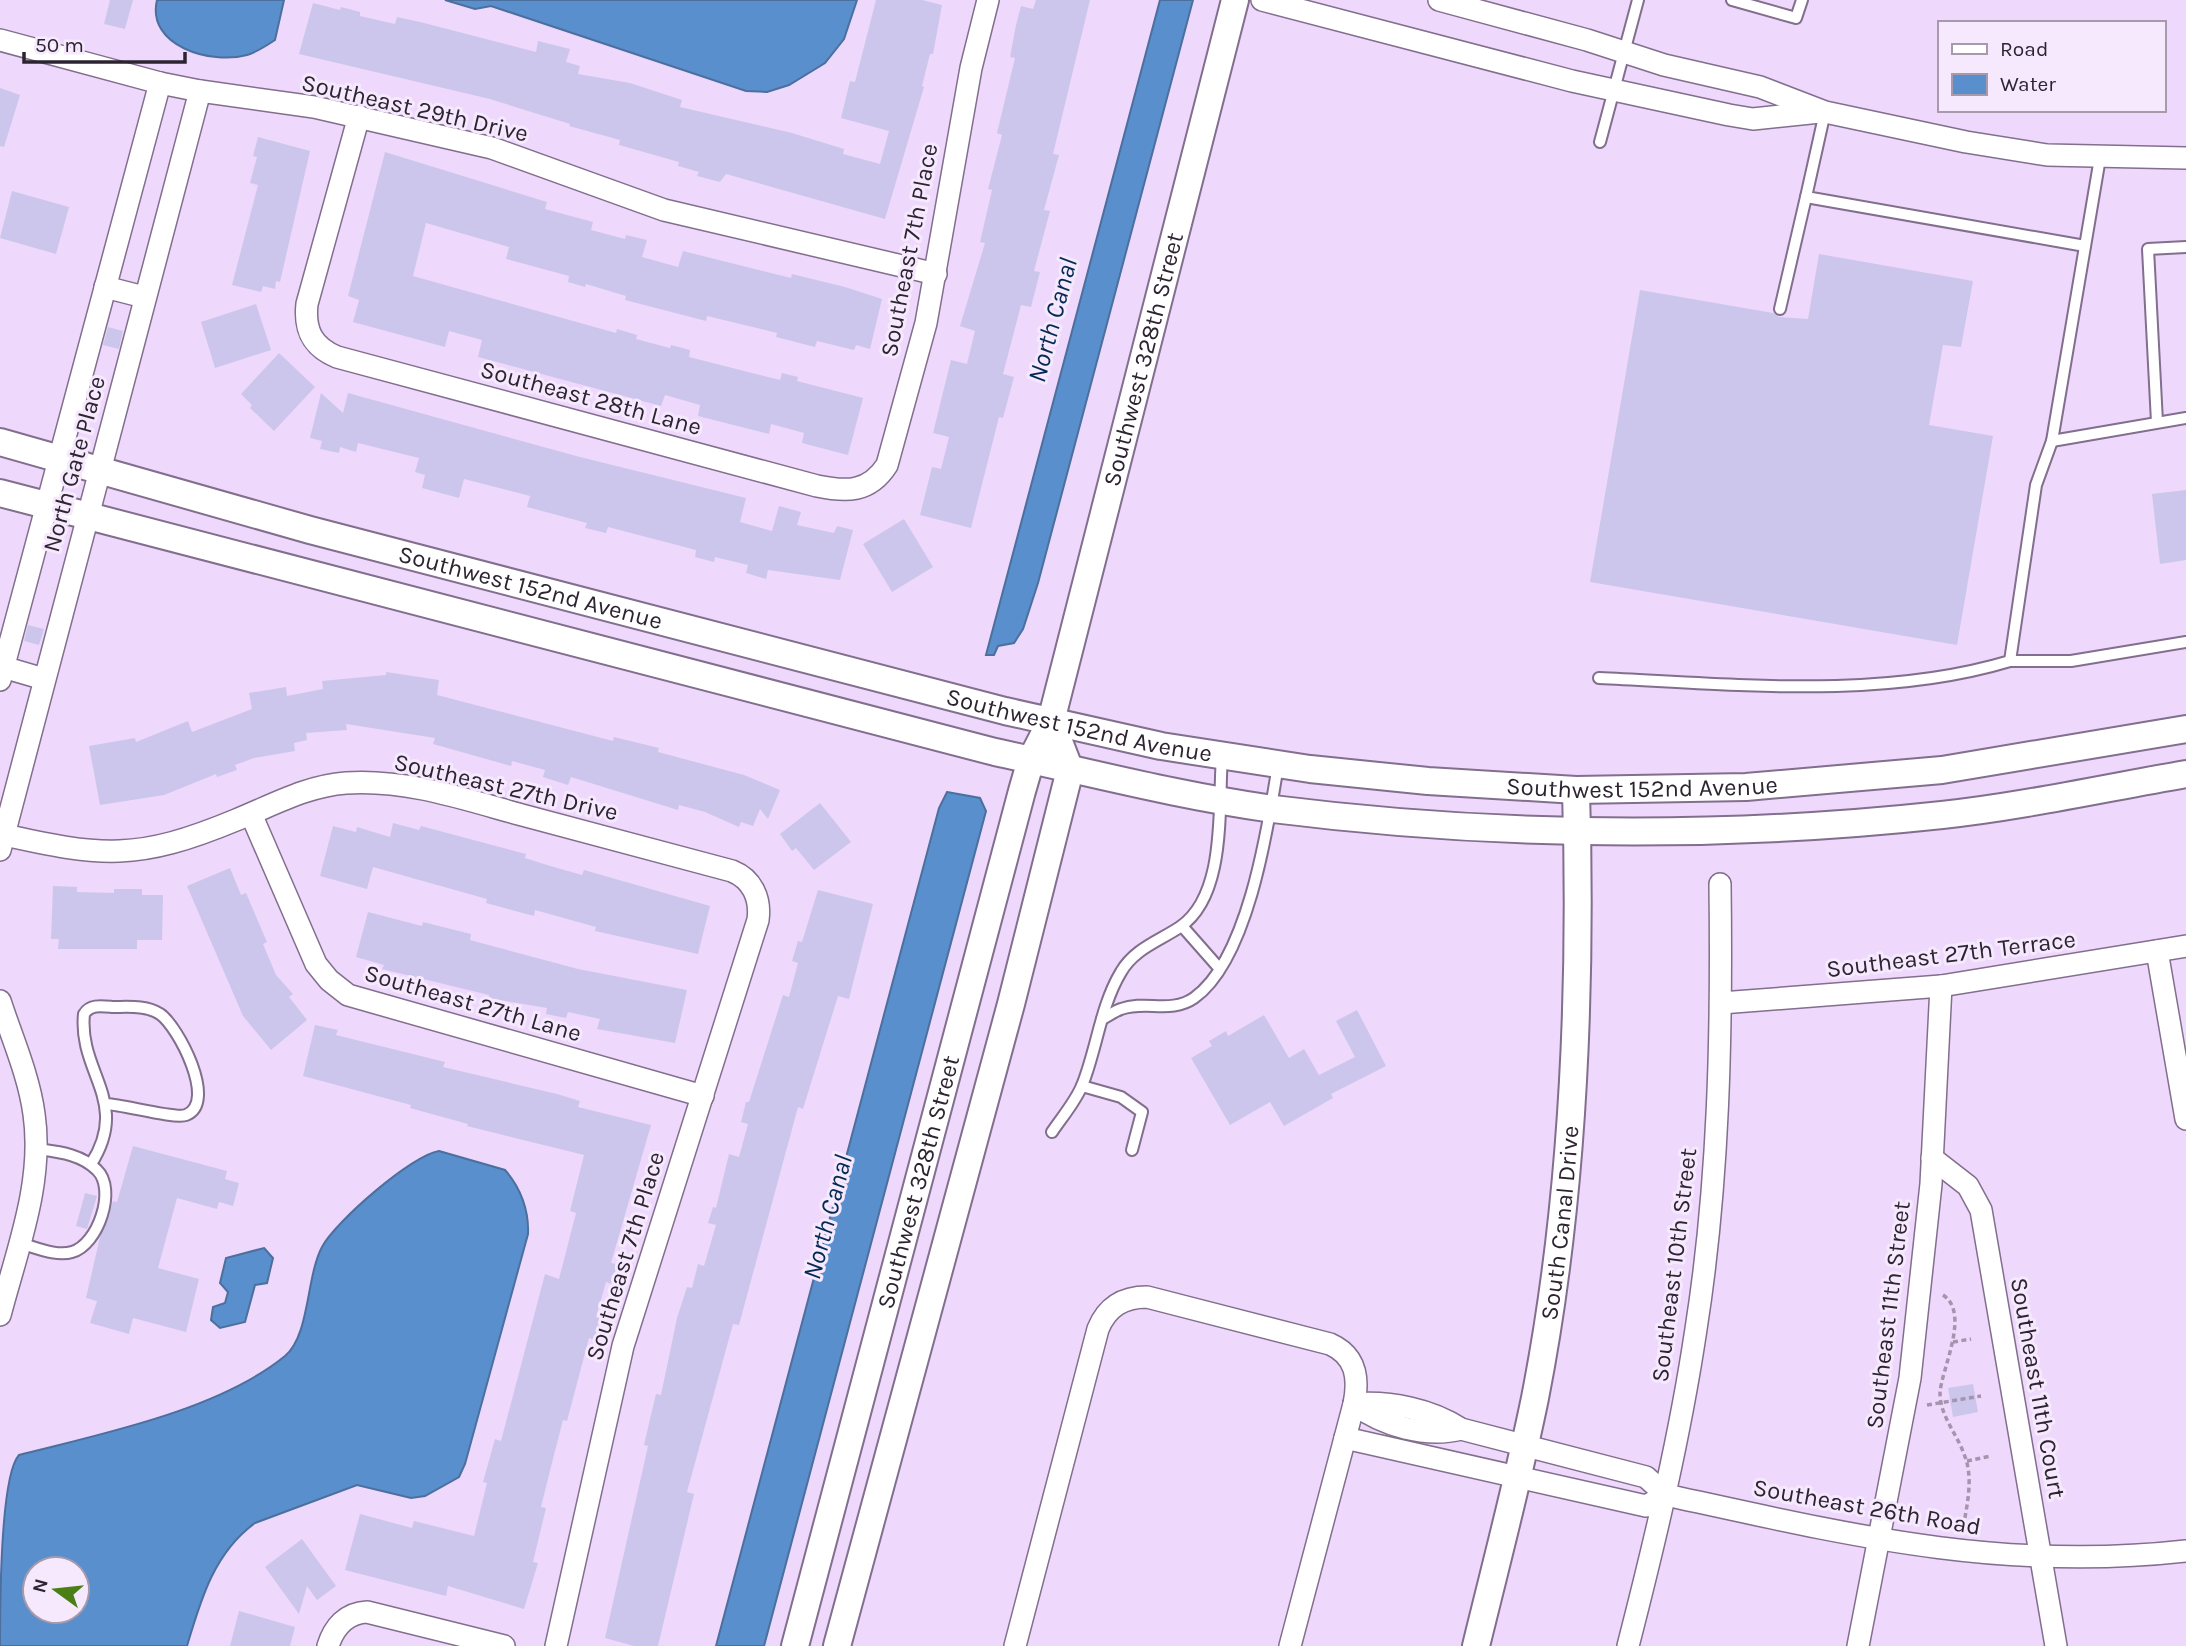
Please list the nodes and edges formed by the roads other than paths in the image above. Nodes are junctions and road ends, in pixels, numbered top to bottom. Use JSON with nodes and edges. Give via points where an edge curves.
{"nodes":[{"id":1,"x":988,"y":0,"type":"edge"},
{"id":2,"x":1235,"y":0,"type":"edge"},
{"id":3,"x":1262,"y":0,"type":"edge"},
{"id":4,"x":1438,"y":0,"type":"edge"},
{"id":5,"x":1638,"y":0,"type":"edge"},
{"id":6,"x":1732,"y":0,"type":"edge"},
{"id":7,"x":1802,"y":0,"type":"edge"},
{"id":8,"x":0,"y":40,"type":"edge"},
{"id":9,"x":1625,"y":52,"type":"junction"},
{"id":10,"x":160,"y":83,"type":"junction"},
{"id":11,"x":200,"y":91,"type":"junction"},
{"id":12,"x":1614,"y":91,"type":"junction"},
{"id":13,"x":1825,"y":112,"type":"junction"},
{"id":14,"x":359,"y":116,"type":"junction"},
{"id":15,"x":1600,"y":142,"type":"dead end"},
{"id":16,"x":2100,"y":158,"type":"junction"},
{"id":17,"x":2186,"y":158,"type":"edge"},
{"id":18,"x":1806,"y":197,"type":"junction"},
{"id":19,"x":2085,"y":246,"type":"junction"},
{"id":20,"x":2186,"y":247,"type":"edge"},
{"id":21,"x":936,"y":274,"type":"junction"},
{"id":22,"x":105,"y":287,"type":"junction"},
{"id":23,"x":144,"y":297,"type":"junction"},
{"id":24,"x":1780,"y":309,"type":"dead end"},
{"id":25,"x":2186,"y":418,"type":"edge"},
{"id":26,"x":2158,"y":422,"type":"junction"},
{"id":27,"x":0,"y":442,"type":"edge"},
{"id":28,"x":2052,"y":442,"type":"junction"},
{"id":29,"x":58,"y":457,"type":"junction"},
{"id":30,"x":102,"y":470,"type":"junction"},
{"id":31,"x":853,"y":490,"type":"joint"},
{"id":32,"x":0,"y":493,"type":"edge"},
{"id":33,"x":44,"y":505,"type":"junction"},
{"id":34,"x":87,"y":516,"type":"junction"},
{"id":35,"x":2186,"y":642,"type":"edge"},
{"id":36,"x":2010,"y":661,"type":"junction"},
{"id":37,"x":2,"y":673,"type":"edge"},
{"id":38,"x":1599,"y":678,"type":"dead end"},
{"id":39,"x":44,"y":679,"type":"junction"},
{"id":40,"x":1051,"y":721,"type":"junction"},
{"id":41,"x":2186,"y":729,"type":"edge"},
{"id":42,"x":1222,"y":757,"type":"junction"},
{"id":43,"x":1031,"y":760,"type":"junction"},
{"id":44,"x":1278,"y":765,"type":"junction"},
{"id":45,"x":1070,"y":770,"type":"junction"},
{"id":46,"x":2186,"y":774,"type":"edge"},
{"id":47,"x":1576,"y":790,"type":"junction"},
{"id":48,"x":1218,"y":800,"type":"junction"},
{"id":49,"x":1271,"y":808,"type":"junction"},
{"id":50,"x":251,"y":814,"type":"junction"},
{"id":51,"x":1578,"y":832,"type":"junction"},
{"id":52,"x":1,"y":840,"type":"edge"},
{"id":53,"x":1720,"y":884,"type":"dead end"},
{"id":54,"x":753,"y":887,"type":"joint"},
{"id":55,"x":1182,"y":926,"type":"junction"},
{"id":56,"x":2186,"y":946,"type":"edge"},
{"id":57,"x":2157,"y":951,"type":"junction"},
{"id":58,"x":1219,"y":968,"type":"junction"},
{"id":59,"x":1941,"y":986,"type":"junction"},
{"id":60,"x":0,"y":1001,"type":"edge"},
{"id":61,"x":1721,"y":1003,"type":"junction"},
{"id":62,"x":1102,"y":1019,"type":"junction"},
{"id":63,"x":1083,"y":1086,"type":"junction"},
{"id":64,"x":703,"y":1096,"type":"junction"},
{"id":65,"x":107,"y":1104,"type":"junction"},
{"id":66,"x":2186,"y":1119,"type":"edge"},
{"id":67,"x":1052,"y":1132,"type":"dead end"},
{"id":68,"x":37,"y":1149,"type":"junction"},
{"id":69,"x":1132,"y":1150,"type":"dead end"},
{"id":70,"x":1932,"y":1158,"type":"junction"},
{"id":71,"x":91,"y":1164,"type":"junction"},
{"id":72,"x":19,"y":1242,"type":"junction"},
{"id":73,"x":0,"y":1315,"type":"edge"},
{"id":74,"x":1354,"y":1405,"type":"junction"},
{"id":75,"x":1345,"y":1438,"type":"junction"},
{"id":76,"x":1524,"y":1445,"type":"junction"},
{"id":77,"x":1611,"y":1468,"type":"junction"},
{"id":78,"x":1517,"y":1477,"type":"junction"},
{"id":79,"x":1666,"y":1494,"type":"junction"},
{"id":80,"x":1604,"y":1497,"type":"junction"},
{"id":81,"x":1879,"y":1541,"type":"junction"},
{"id":82,"x":2186,"y":1551,"type":"edge"},
{"id":83,"x":2042,"y":1559,"type":"junction"},
{"id":84,"x":328,"y":1646,"type":"edge"},
{"id":85,"x":504,"y":1646,"type":"edge"},
{"id":86,"x":556,"y":1646,"type":"edge"},
{"id":87,"x":795,"y":1646,"type":"edge"},
{"id":88,"x":837,"y":1646,"type":"edge"},
{"id":89,"x":1015,"y":1646,"type":"edge"},
{"id":90,"x":1290,"y":1646,"type":"edge"},
{"id":91,"x":1476,"y":1646,"type":"edge"},
{"id":92,"x":1628,"y":1646,"type":"edge"},
{"id":93,"x":1858,"y":1646,"type":"edge"},
{"id":94,"x":2056,"y":1646,"type":"edge"}],
"edges":[{"from":1,"to":21,"type":"street","name":"Southeast 7th Place","via":[[971,68]]},
{"from":2,"to":40,"type":"street","name":"Southwest 328th Street"},
{"from":3,"to":12,"type":"street"},
{"from":4,"to":9,"type":"street"},
{"from":5,"to":9,"type":"lane"},
{"from":6,"to":7,"type":"lane","via":[[1797,18]]},
{"from":8,"to":10,"type":"street","name":"Southeast 29th Drive"},
{"from":9,"to":12,"type":"lane"},
{"from":9,"to":13,"type":"street","via":[[1760,87]]},
{"from":10,"to":11,"type":"street","name":"Southeast 29th Drive"},
{"from":10,"to":22,"type":"street","name":"North Gate Place"},
{"from":11,"to":14,"type":"street","name":"Southeast 29th Drive"},
{"from":11,"to":23,"type":"street","name":"North Gate Place"},
{"from":12,"to":13,"type":"street","via":[[1753,119]]},
{"from":12,"to":15,"type":"lane"},
{"from":13,"to":16,"type":"street","via":[[2004,149]]},
{"from":13,"to":18,"type":"lane"},
{"from":14,"to":21,"type":"street","name":"Southeast 29th Drive","via":[[492,148],[664,210]]},
{"from":14,"to":31,"type":"street","name":"Southeast 28th Lane","via":[[307,304],[307,324],[318,348],[337,358],[817,486]]},
{"from":16,"to":17,"type":"street"},
{"from":16,"to":19,"type":"lane"},
{"from":18,"to":19,"type":"lane"},
{"from":18,"to":24,"type":"lane"},
{"from":19,"to":28,"type":"lane"},
{"from":20,"to":26,"type":"lane","via":[[2148,249]]},
{"from":21,"to":31,"type":"street","name":"Southeast 7th Place","via":[[887,465],[873,482]]},
{"from":22,"to":23,"type":"street"},
{"from":22,"to":29,"type":"street","name":"North Gate Place"},
{"from":23,"to":30,"type":"street","name":"North Gate Place"},
{"from":25,"to":26,"type":"lane"},
{"from":26,"to":28,"type":"lane"},
{"from":27,"to":29,"type":"street","name":"Southwest 152nd Avenue"},
{"from":28,"to":36,"type":"lane","via":[[2036,485]]},
{"from":29,"to":30,"type":"street","name":"Southwest 152nd Avenue"},
{"from":29,"to":33,"type":"street","name":"North Gate Place"},
{"from":30,"to":34,"type":"street","name":"North Gate Place"},
{"from":30,"to":40,"type":"street","name":"Southwest 152nd Avenue","via":[[310,530]]},
{"from":32,"to":33,"type":"street","name":"Southwest 152nd Avenue"},
{"from":33,"to":34,"type":"street","name":"Southwest 152nd Avenue"},
{"from":33,"to":37,"type":"street","name":"North Gate Place"},
{"from":34,"to":39,"type":"street","name":"North Gate Place"},
{"from":34,"to":43,"type":"street","name":"Southwest 152nd Avenue"},
{"from":35,"to":36,"type":"lane","via":[[2071,661]]},
{"from":36,"to":38,"type":"lane","via":[[1966,674],[1802,688]]},
{"from":37,"to":39,"type":"street"},
{"from":39,"to":52,"type":"street","name":"North Gate Place"},
{"from":40,"to":42,"type":"street","name":"Southwest 152nd Avenue"},
{"from":40,"to":43,"type":"street","name":"Southwest 328th Street"},
{"from":40,"to":45,"type":"street"},
{"from":41,"to":47,"type":"street","name":"Southwest 152nd Avenue","via":[[2007,761],[1864,779],[1707,789]]},
{"from":42,"to":44,"type":"street","name":"Southwest 152nd Avenue"},
{"from":42,"to":48,"type":"lane"},
{"from":43,"to":45,"type":"street","name":"Southwest 152nd Avenue"},
{"from":43,"to":87,"type":"street","name":"Southwest 328th Street"},
{"from":44,"to":47,"type":"street","name":"Southwest 152nd Avenue"},
{"from":44,"to":49,"type":"lane"},
{"from":45,"to":48,"type":"street","name":"Southwest 152nd Avenue"},
{"from":45,"to":88,"type":"street","name":"Southwest 328th Street"},
{"from":46,"to":51,"type":"street","name":"Southwest 152nd Avenue","via":[[1994,808],[1865,822],[1708,832]]},
{"from":47,"to":51,"type":"street","name":"South Canal Drive"},
{"from":48,"to":49,"type":"street","name":"Southwest 152nd Avenue"},
{"from":48,"to":55,"type":"lane","via":[[1218,848],[1205,896]]},
{"from":49,"to":51,"type":"street","name":"Southwest 152nd Avenue","via":[[1439,826]]},
{"from":49,"to":58,"type":"lane","via":[[1247,912]]},
{"from":50,"to":52,"type":"street","name":"Southeast 27th Drive","via":[[174,844],[121,853]]},
{"from":50,"to":54,"type":"street","name":"Southeast 27th Drive","via":[[299,792],[331,785],[405,785],[732,871]]},
{"from":50,"to":64,"type":"street","name":"Southeast 27th Lane","via":[[316,964],[348,995]]},
{"from":51,"to":76,"type":"street","name":"South Canal Drive","via":[[1574,1027],[1562,1212]]},
{"from":53,"to":61,"type":"street","name":"Southeast 10th Street"},
{"from":54,"to":64,"type":"street","name":"Southeast 7th Place","via":[[758,920]]},
{"from":55,"to":58,"type":"lane"},
{"from":55,"to":62,"type":"lane","via":[[1152,941],[1122,970]]},
{"from":56,"to":57,"type":"street","name":"Southeast 27th Terrace"},
{"from":57,"to":59,"type":"street","name":"Southeast 27th Terrace"},
{"from":57,"to":66,"type":"street"},
{"from":58,"to":62,"type":"lane","via":[[1194,998],[1174,1008],[1121,1009]]},
{"from":59,"to":61,"type":"street","name":"Southeast 27th Terrace"},
{"from":59,"to":70,"type":"street","name":"Southeast 11th Street"},
{"from":60,"to":68,"type":"street","via":[[29,1089]]},
{"from":61,"to":79,"type":"street","name":"Southeast 10th Street","via":[[1704,1271]]},
{"from":62,"to":63,"type":"lane"},
{"from":63,"to":67,"type":"lane"},
{"from":63,"to":69,"type":"lane","via":[[1121,1097],[1142,1112]]},
{"from":64,"to":86,"type":"street","name":"Southeast 7th Place","via":[[623,1346]]},
{"from":65,"to":65,"type":"lane","via":[[84,1033],[83,1014],[101,1006],[155,1011],[168,1020],[190,1062],[199,1090],[196,1107],[177,1116]]},
{"from":65,"to":71,"type":"lane","via":[[100,1149]]},
{"from":68,"to":71,"type":"lane","via":[[76,1156]]},
{"from":68,"to":72,"type":"street"},
{"from":70,"to":81,"type":"street","name":"Southeast 11th Street","via":[[1910,1378]]},
{"from":70,"to":83,"type":"street","name":"Southeast 11th Court","via":[[1968,1186],[1979,1205]]},
{"from":71,"to":72,"type":"lane","via":[[106,1188],[97,1227],[85,1246],[68,1254]]},
{"from":72,"to":73,"type":"street"},
{"from":74,"to":75,"type":"street"},
{"from":74,"to":76,"type":"street","name":"Southeast 26th Road","via":[[1379,1402],[1442,1417],[1461,1429]]},
{"from":74,"to":89,"type":"street","via":[[1353,1364],[1330,1344],[1147,1297],[1116,1304],[1098,1329]]},
{"from":75,"to":78,"type":"street","name":"Southeast 26th Road"},
{"from":75,"to":90,"type":"street"},
{"from":76,"to":77,"type":"street","name":"Southeast 26th Road"},
{"from":76,"to":78,"type":"street","name":"South Canal Drive"},
{"from":77,"to":79,"type":"street","name":"Southeast 26th Road","via":[[1646,1477]]},
{"from":77,"to":80,"type":"street"},
{"from":78,"to":80,"type":"street","name":"Southeast 26th Road"},
{"from":78,"to":91,"type":"street","name":"South Canal Drive"},
{"from":79,"to":80,"type":"street","name":"Southeast 26th Road","via":[[1646,1506]]},
{"from":79,"to":81,"type":"street","name":"Southeast 26th Road"},
{"from":79,"to":92,"type":"street","name":"Southeast 10th Street"},
{"from":81,"to":83,"type":"street","name":"Southeast 26th Road"},
{"from":81,"to":93,"type":"street","name":"Southeast 11th Street"},
{"from":82,"to":83,"type":"street","name":"Southeast 26th Road"},
{"from":83,"to":94,"type":"street","name":"Southeast 11th Court"},
{"from":84,"to":85,"type":"street","via":[[340,1624],[367,1612]]}]}
